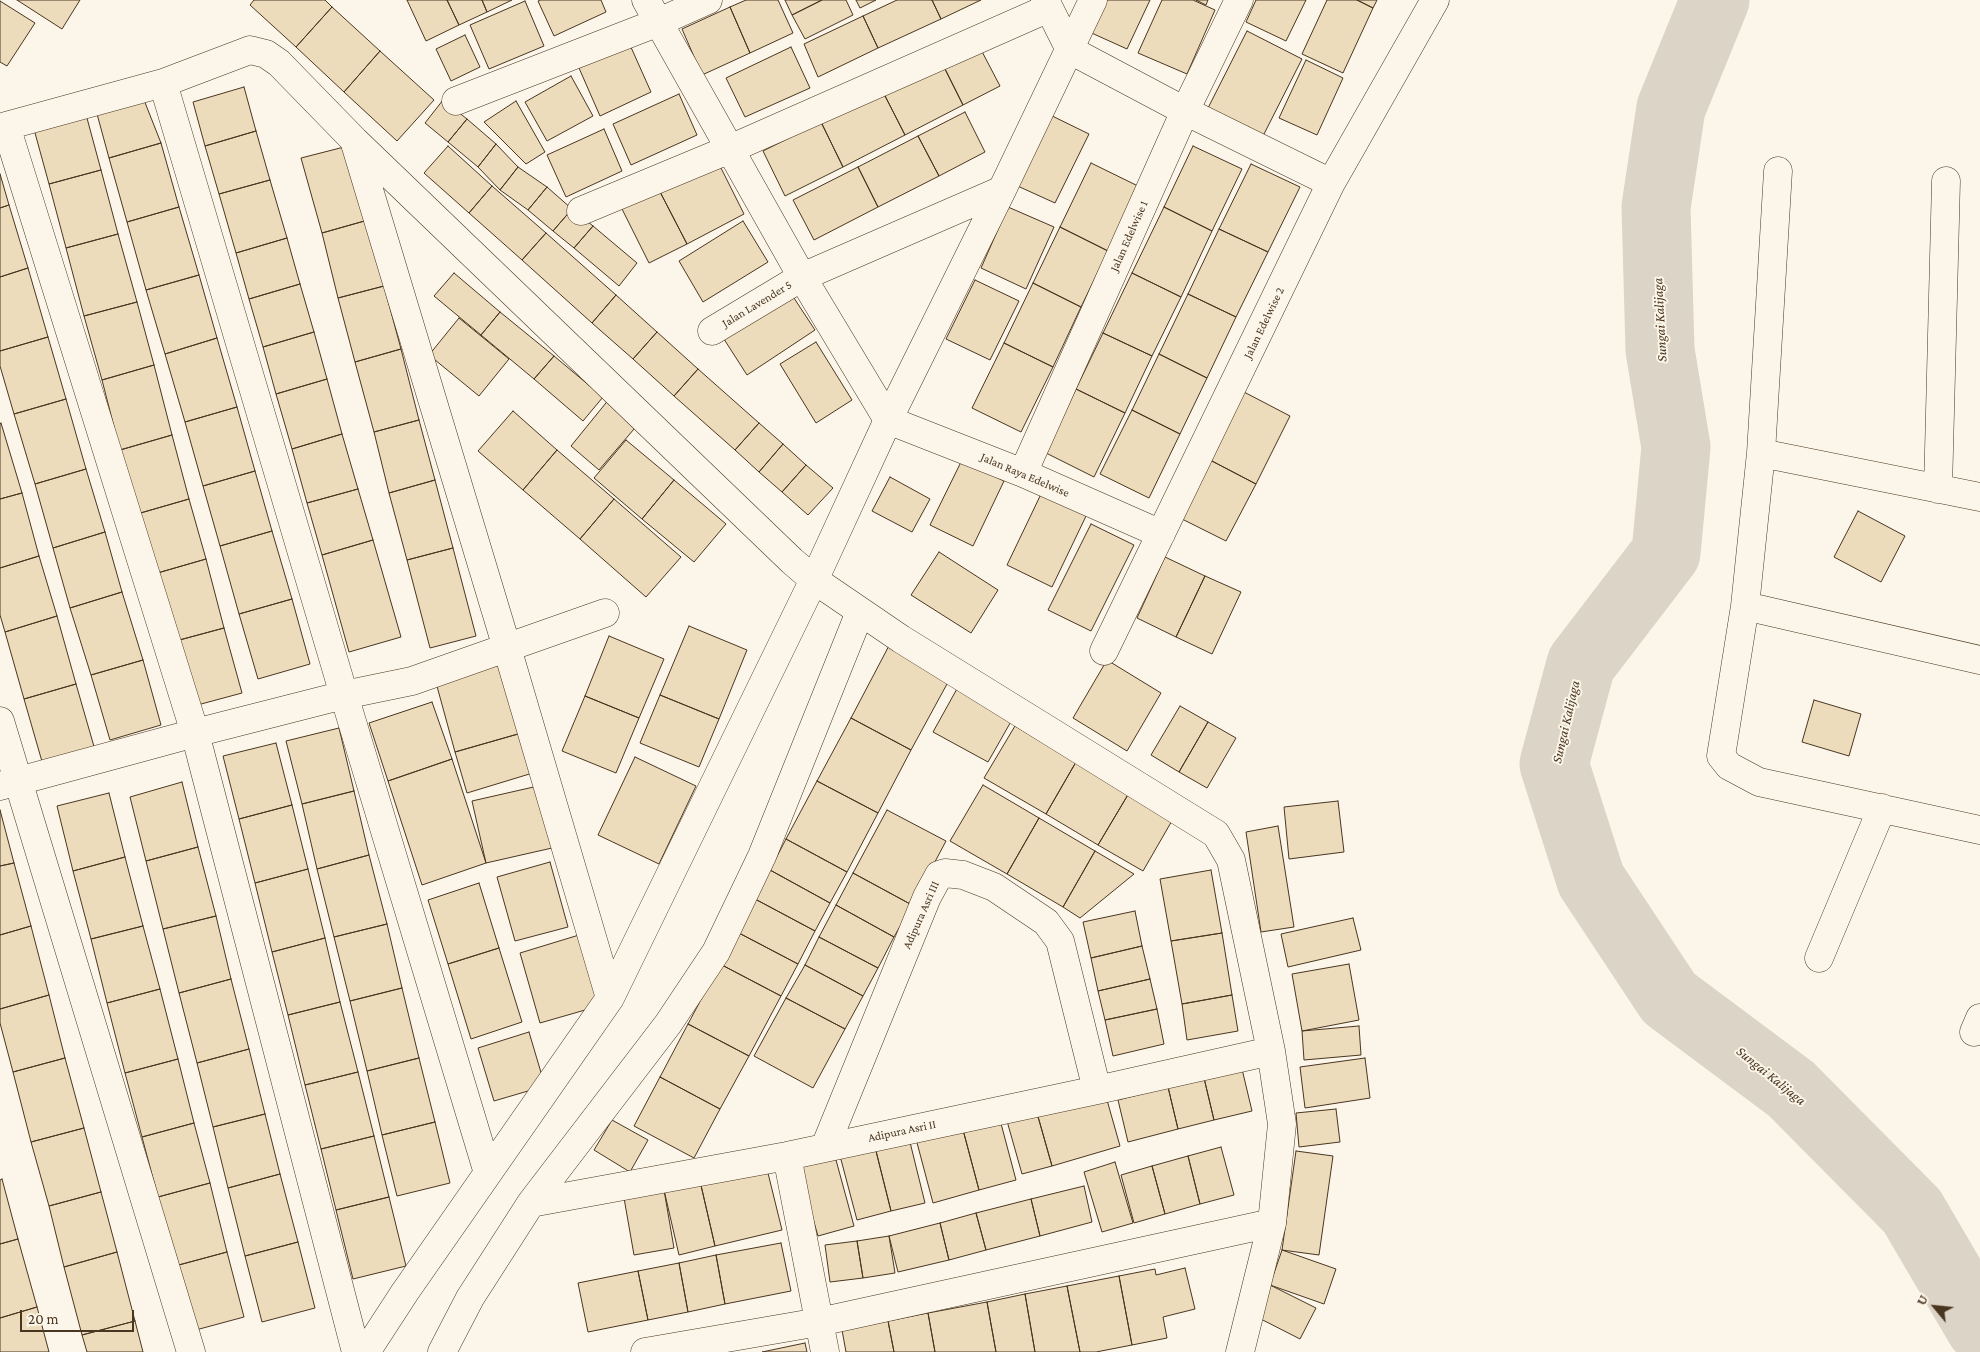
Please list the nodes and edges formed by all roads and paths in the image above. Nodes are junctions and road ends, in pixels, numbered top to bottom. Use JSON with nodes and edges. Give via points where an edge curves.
{"nodes":[{"id":1,"x":708,"y":0,"type":"edge"},
{"id":2,"x":1092,"y":0,"type":"edge"},
{"id":3,"x":1239,"y":0,"type":"edge"},
{"id":4,"x":1435,"y":0,"type":"edge"},
{"id":5,"x":1047,"y":4,"type":"edge"},
{"id":6,"x":652,"y":11,"type":"edge"},
{"id":7,"x":1070,"y":50,"type":"junction"},
{"id":8,"x":163,"y":83,"type":"junction"},
{"id":9,"x":456,"y":101,"type":"dead end"},
{"id":10,"x":1186,"y":112,"type":"junction"},
{"id":11,"x":2,"y":124,"type":"edge"},
{"id":12,"x":354,"y":140,"type":"junction"},
{"id":13,"x":730,"y":149,"type":"junction"},
{"id":14,"x":1778,"y":171,"type":"dead end"},
{"id":15,"x":1946,"y":181,"type":"dead end"},
{"id":16,"x":1331,"y":183,"type":"junction"},
{"id":17,"x":1002,"y":190,"type":"junction"},
{"id":18,"x":582,"y":211,"type":"dead end"},
{"id":19,"x":802,"y":277,"type":"junction"},
{"id":20,"x":712,"y":331,"type":"dead end"},
{"id":21,"x":888,"y":420,"type":"junction"},
{"id":22,"x":1761,"y":453,"type":"junction"},
{"id":23,"x":1023,"y":472,"type":"junction"},
{"id":24,"x":1938,"y":489,"type":"junction"},
{"id":25,"x":1980,"y":497,"type":"edge"},
{"id":26,"x":1161,"y":534,"type":"junction"},
{"id":27,"x":813,"y":579,"type":"junction"},
{"id":28,"x":1745,"y":606,"type":"junction"},
{"id":29,"x":860,"y":612,"type":"junction"},
{"id":30,"x":605,"y":613,"type":"dead end"},
{"id":31,"x":507,"y":648,"type":"junction"},
{"id":32,"x":1104,"y":651,"type":"dead end"},
{"id":33,"x":1980,"y":660,"type":"edge"},
{"id":34,"x":344,"y":695,"type":"junction"},
{"id":35,"x":0,"y":721,"type":"edge"},
{"id":36,"x":194,"y":734,"type":"junction"},
{"id":37,"x":8,"y":784,"type":"edge"},
{"id":38,"x":1882,"y":808,"type":"junction"},
{"id":39,"x":1980,"y":830,"type":"edge"},
{"id":40,"x":1819,"y":958,"type":"dead end"},
{"id":41,"x":610,"y":998,"type":"junction"},
{"id":42,"x":1271,"y":1051,"type":"junction"},
{"id":43,"x":1097,"y":1090,"type":"junction"},
{"id":44,"x":825,"y":1147,"type":"junction"},
{"id":45,"x":787,"y":1156,"type":"junction"},
{"id":46,"x":488,"y":1173,"type":"junction"},
{"id":47,"x":531,"y":1203,"type":"junction"},
{"id":48,"x":1272,"y":1223,"type":"junction"},
{"id":49,"x":818,"y":1322,"type":"junction"},
{"id":50,"x":191,"y":1352,"type":"edge"},
{"id":51,"x":356,"y":1352,"type":"edge"},
{"id":52,"x":366,"y":1352,"type":"edge"},
{"id":53,"x":442,"y":1352,"type":"edge"},
{"id":54,"x":646,"y":1352,"type":"edge"},
{"id":55,"x":825,"y":1352,"type":"edge"},
{"id":56,"x":1240,"y":1352,"type":"edge"}],
"edges":[{"from":1,"to":6,"type":"street"},
{"from":2,"to":7,"type":"street"},
{"from":3,"to":10,"type":"street","name":"Jalan Edelwise 1"},
{"from":4,"to":16,"type":"street","name":"Jalan Edelwise 2"},
{"from":5,"to":7,"type":"street"},
{"from":5,"to":13,"type":"street"},
{"from":6,"to":9,"type":"street"},
{"from":6,"to":13,"type":"street"},
{"from":7,"to":10,"type":"street"},
{"from":7,"to":17,"type":"street"},
{"from":8,"to":11,"type":"street"},
{"from":8,"to":12,"type":"street","via":[[250,50],[266,54],[279,63]]},
{"from":8,"to":34,"type":"street"},
{"from":10,"to":16,"type":"street"},
{"from":10,"to":23,"type":"street","name":"Jalan Edelwise 1"},
{"from":11,"to":36,"type":"street"},
{"from":12,"to":27,"type":"street"},
{"from":12,"to":31,"type":"street"},
{"from":13,"to":18,"type":"street"},
{"from":13,"to":19,"type":"street"},
{"from":14,"to":22,"type":"street"},
{"from":15,"to":24,"type":"street"},
{"from":16,"to":26,"type":"street","name":"Jalan Edelwise 2"},
{"from":17,"to":19,"type":"street","name":"Jalan Lavender 5"},
{"from":17,"to":21,"type":"street"},
{"from":19,"to":20,"type":"street","name":"Jalan Lavender 5"},
{"from":19,"to":21,"type":"street"},
{"from":21,"to":23,"type":"street","name":"Jalan Raya Edelwise"},
{"from":21,"to":27,"type":"street"},
{"from":22,"to":24,"type":"street"},
{"from":22,"to":28,"type":"street"},
{"from":23,"to":26,"type":"street","name":"Jalan Raya Edelwise"},
{"from":24,"to":25,"type":"street"},
{"from":26,"to":32,"type":"street","name":"Jalan Edelwise 2"},
{"from":27,"to":29,"type":"street"},
{"from":27,"to":41,"type":"street"},
{"from":28,"to":33,"type":"street"},
{"from":28,"to":38,"type":"street","via":[[1721,756],[1729,766],[1759,782]]},
{"from":29,"to":42,"type":"street","via":[[1216,834],[1231,860]]},
{"from":29,"to":47,"type":"street","via":[[762,856],[716,952],[668,1024]]},
{"from":30,"to":31,"type":"street"},
{"from":31,"to":34,"type":"street","via":[[412,681]]},
{"from":31,"to":41,"type":"street"},
{"from":34,"to":36,"type":"street"},
{"from":34,"to":46,"type":"street"},
{"from":35,"to":37,"type":"street"},
{"from":36,"to":37,"type":"street"},
{"from":36,"to":51,"type":"street"},
{"from":37,"to":50,"type":"street"},
{"from":38,"to":39,"type":"street"},
{"from":38,"to":40,"type":"street"},
{"from":41,"to":46,"type":"street"},
{"from":42,"to":43,"type":"street","name":"Adipura Asri II"},
{"from":42,"to":48,"type":"street","via":[[1282,1124]]},
{"from":43,"to":44,"type":"street","name":"Adipura Asri II"},
{"from":43,"to":44,"type":"street","name":"Adipura Asri III","via":[[1060,940],[1046,922],[994,887],[963,875],[945,873],[939,875],[927,897]]},
{"from":44,"to":45,"type":"street","name":"Adipura Asri II"},
{"from":45,"to":47,"type":"street","name":"Adipura Asri II"},
{"from":45,"to":49,"type":"street"},
{"from":46,"to":52,"type":"street"},
{"from":47,"to":53,"type":"street","via":[[470,1298]]},
{"from":48,"to":49,"type":"street"},
{"from":48,"to":56,"type":"street"},
{"from":49,"to":54,"type":"street"},
{"from":49,"to":55,"type":"street"}]}
